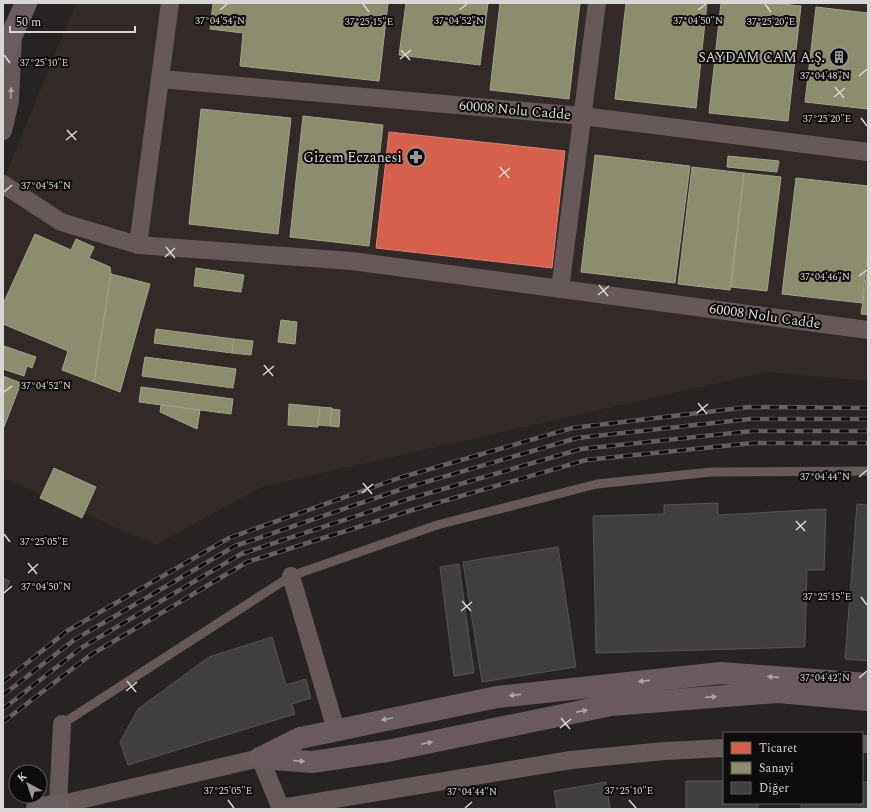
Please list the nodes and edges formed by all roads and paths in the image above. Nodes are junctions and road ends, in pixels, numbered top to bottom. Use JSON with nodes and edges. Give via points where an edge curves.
{"nodes":[{"id":1,"x":26,"y":3,"type":"edge"},
{"id":2,"x":32,"y":3,"type":"edge"},
{"id":3,"x":170,"y":3,"type":"edge"},
{"id":4,"x":597,"y":3,"type":"edge"},
{"id":5,"x":13,"y":33,"type":"junction"},
{"id":6,"x":3,"y":55,"type":"edge"},
{"id":7,"x":161,"y":79,"type":"junction"},
{"id":8,"x":582,"y":116,"type":"junction"},
{"id":9,"x":3,"y":131,"type":"edge"},
{"id":10,"x":868,"y":152,"type":"edge"},
{"id":11,"x":3,"y":184,"type":"edge"},
{"id":12,"x":138,"y":245,"type":"junction"},
{"id":13,"x":560,"y":289,"type":"junction"},
{"id":14,"x":868,"y":330,"type":"edge"},
{"id":15,"x":868,"y":471,"type":"edge"},
{"id":16,"x":291,"y":576,"type":"junction"},
{"id":17,"x":868,"y":684,"type":"edge"},
{"id":18,"x":868,"y":700,"type":"edge"},
{"id":19,"x":62,"y":724,"type":"joint"},
{"id":20,"x":336,"y":730,"type":"junction"},
{"id":21,"x":723,"y":748,"type":"edge"},
{"id":22,"x":260,"y":758,"type":"junction"},
{"id":23,"x":83,"y":804,"type":"edge"},
{"id":24,"x":53,"y":808,"type":"edge"},
{"id":25,"x":281,"y":808,"type":"edge"},
{"id":26,"x":37,"y":809,"type":"edge"}],
"edges":[{"from":1,"to":5,"type":"highway"},
{"from":2,"to":5,"type":"highway"},
{"from":3,"to":7,"type":"street"},
{"from":4,"to":8,"type":"street"},
{"from":5,"to":6,"type":"highway"},
{"from":9,"to":5,"type":"street","one_way":true,"via":[[10,101]]},
{"from":7,"to":8,"type":"street","name":"60008 Nolu Cadde"},
{"from":7,"to":12,"type":"street"},
{"from":8,"to":10,"type":"street","name":"60008 Nolu Cadde"},
{"from":8,"to":13,"type":"street"},
{"from":11,"to":12,"type":"street","name":"60008 Nolu Cadde","via":[[61,222]]},
{"from":12,"to":13,"type":"street","name":"60008 Nolu Cadde","via":[[352,261]]},
{"from":13,"to":14,"type":"street","name":"60008 Nolu Cadde"},
{"from":15,"to":16,"type":"lane","via":[[711,472],[597,484],[437,525]]},
{"from":16,"to":19,"type":"lane"},
{"from":16,"to":20,"type":"street"},
{"from":17,"to":20,"type":"street","one_way":true,"via":[[721,673],[497,697]]},
{"from":22,"to":18,"type":"street","one_way":true,"via":[[312,762],[388,751],[611,706],[778,692]]},
{"from":19,"to":24,"type":"street"},
{"from":20,"to":22,"type":"street","via":[[300,738]]},
{"from":21,"to":25,"type":"street","via":[[571,760]]},
{"from":22,"to":23,"type":"street"},
{"from":22,"to":25,"type":"street"},
{"from":23,"to":24,"type":"street"},
{"from":24,"to":26,"type":"highway"}]}
